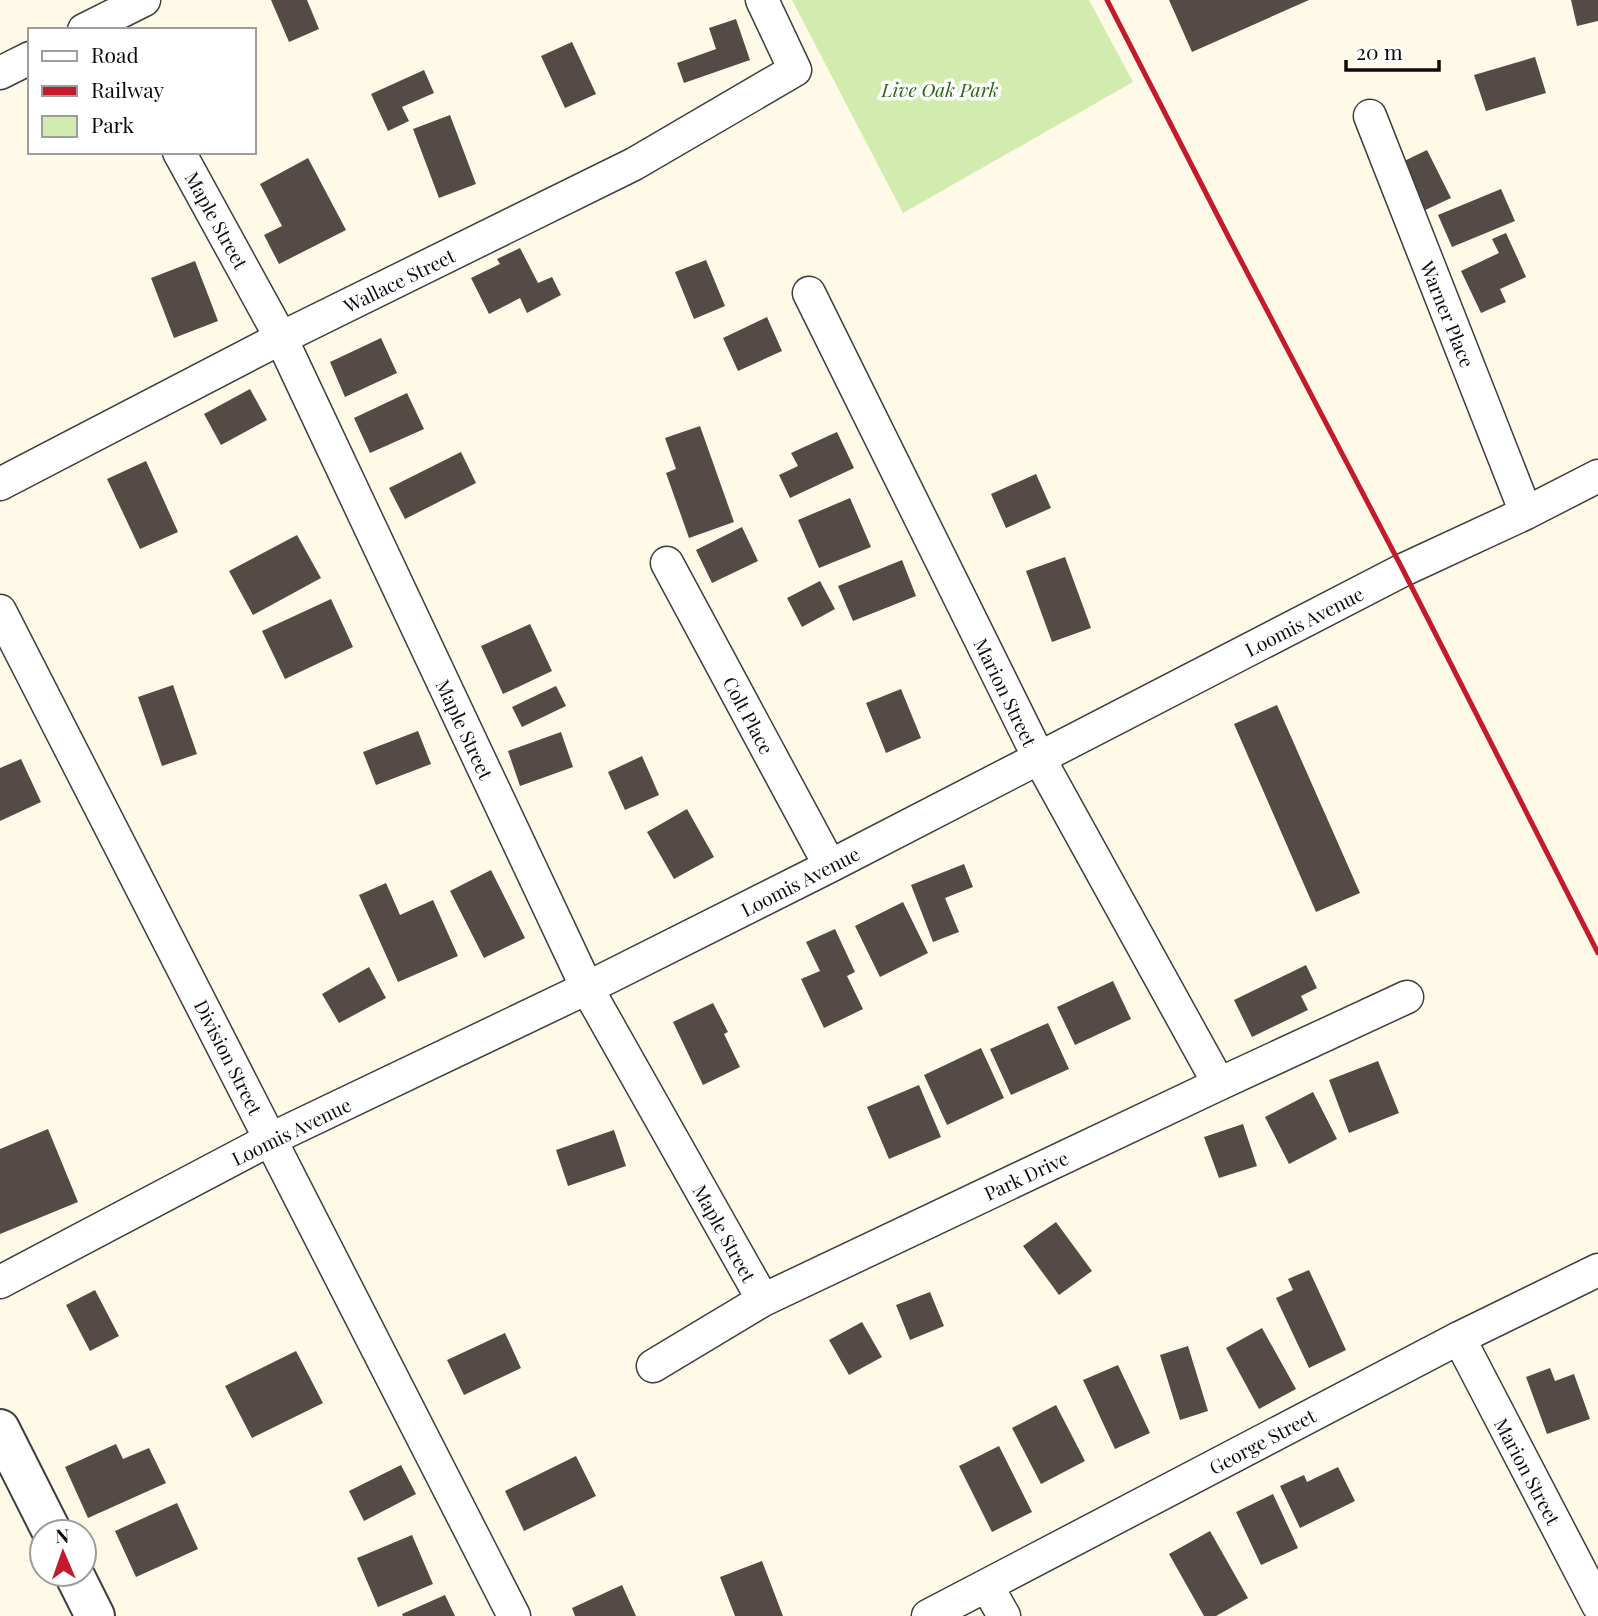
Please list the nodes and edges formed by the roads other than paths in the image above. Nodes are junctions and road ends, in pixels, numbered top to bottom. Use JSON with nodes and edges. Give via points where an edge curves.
{"nodes":[{"id":1,"x":144,"y":0,"type":"edge"},
{"id":2,"x":762,"y":0,"type":"edge"},
{"id":3,"x":101,"y":26,"type":"edge"},
{"id":4,"x":28,"y":59,"type":"edge"},
{"id":5,"x":0,"y":73,"type":"edge"},
{"id":6,"x":1370,"y":116,"type":"dead end"},
{"id":7,"x":181,"y":154,"type":"edge"},
{"id":8,"x":809,"y":293,"type":"dead end"},
{"id":9,"x":281,"y":338,"type":"junction"},
{"id":10,"x":1598,"y":476,"type":"edge"},
{"id":11,"x":0,"y":484,"type":"edge"},
{"id":12,"x":1526,"y":513,"type":"junction"},
{"id":13,"x":667,"y":563,"type":"dead end"},
{"id":14,"x":0,"y":611,"type":"edge"},
{"id":15,"x":1039,"y":758,"type":"junction"},
{"id":16,"x":830,"y":866,"type":"junction"},
{"id":17,"x":587,"y":989,"type":"junction"},
{"id":18,"x":1407,"y":998,"type":"dead end"},
{"id":19,"x":1219,"y":1084,"type":"junction"},
{"id":20,"x":271,"y":1139,"type":"junction"},
{"id":21,"x":1598,"y":1270,"type":"edge"},
{"id":22,"x":0,"y":1282,"type":"edge"},
{"id":23,"x":764,"y":1300,"type":"junction"},
{"id":24,"x":1459,"y":1338,"type":"junction"},
{"id":25,"x":653,"y":1366,"type":"dead end"},
{"id":26,"x":0,"y":1429,"type":"edge"},
{"id":27,"x":45,"y":1518,"type":"edge"},
{"id":28,"x":986,"y":1586,"type":"junction"},
{"id":29,"x":81,"y":1588,"type":"edge"},
{"id":30,"x":1598,"y":1605,"type":"edge"},
{"id":31,"x":95,"y":1616,"type":"edge"},
{"id":32,"x":514,"y":1616,"type":"edge"},
{"id":33,"x":929,"y":1616,"type":"edge"},
{"id":34,"x":1004,"y":1616,"type":"edge"}],
"edges":[{"from":1,"to":3,"type":"street"},
{"from":2,"to":9,"type":"street","name":"Wallace Street","via":[[795,70],[634,164]]},
{"from":4,"to":5,"type":"street"},
{"from":6,"to":12,"type":"street","name":"Warner Place"},
{"from":7,"to":9,"type":"street","name":"Maple Street"},
{"from":8,"to":15,"type":"street","name":"Marion Street"},
{"from":9,"to":11,"type":"street","name":"Wallace Street"},
{"from":9,"to":17,"type":"street","name":"Maple Street"},
{"from":10,"to":12,"type":"street","name":"Loomis Avenue"},
{"from":12,"to":15,"type":"street","name":"Loomis Avenue","via":[[1403,570]]},
{"from":13,"to":16,"type":"street","name":"Colt Place"},
{"from":14,"to":20,"type":"street","name":"Division Street"},
{"from":15,"to":16,"type":"street","name":"Loomis Avenue"},
{"from":15,"to":19,"type":"street","name":"Marion Street"},
{"from":16,"to":17,"type":"street","name":"Loomis Avenue"},
{"from":17,"to":20,"type":"street","name":"Loomis Avenue"},
{"from":17,"to":23,"type":"street","name":"Maple Street"},
{"from":18,"to":19,"type":"street","name":"Park Drive"},
{"from":19,"to":23,"type":"street","name":"Park Drive"},
{"from":20,"to":22,"type":"street","name":"Loomis Avenue"},
{"from":20,"to":32,"type":"street","name":"Division Street"},
{"from":21,"to":24,"type":"street","name":"George Street"},
{"from":23,"to":25,"type":"street","name":"Park Drive"},
{"from":24,"to":28,"type":"street","name":"George Street"},
{"from":24,"to":30,"type":"street","name":"Marion Street"},
{"from":26,"to":27,"type":"street"},
{"from":28,"to":33,"type":"street","name":"George Street"},
{"from":28,"to":34,"type":"street"},
{"from":29,"to":31,"type":"street"}]}
